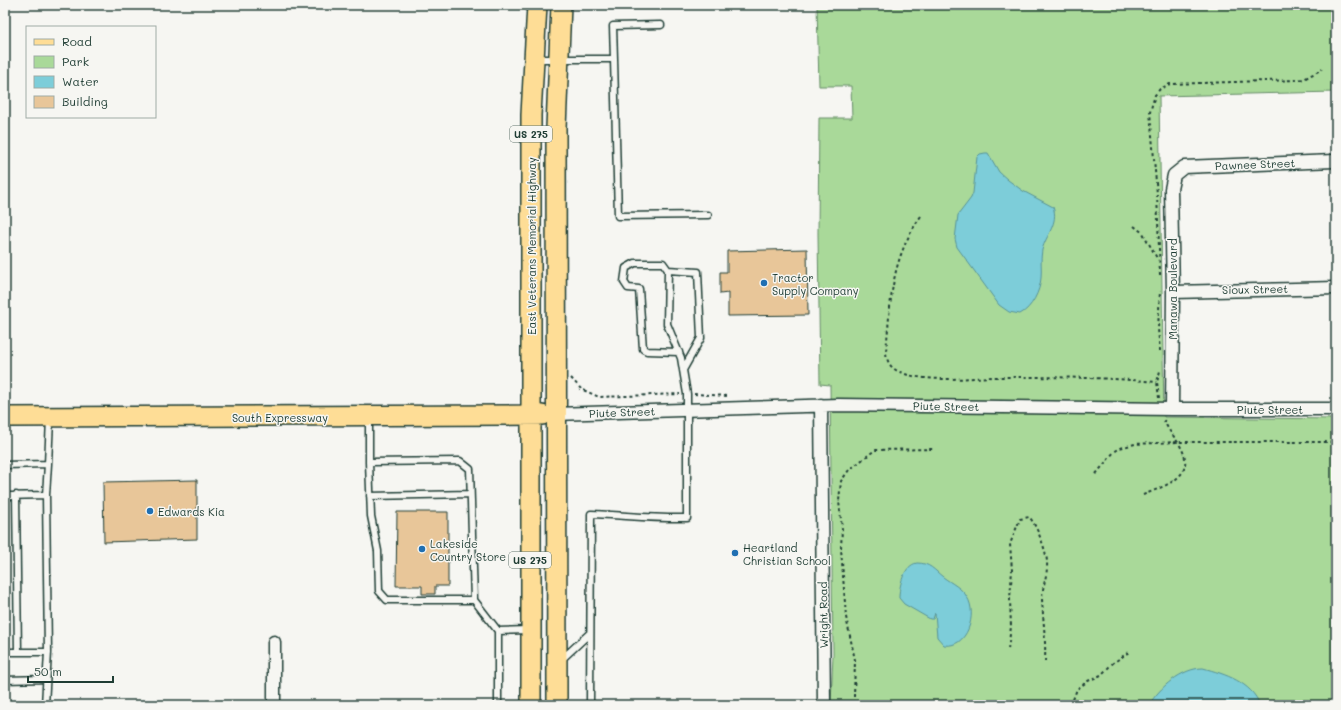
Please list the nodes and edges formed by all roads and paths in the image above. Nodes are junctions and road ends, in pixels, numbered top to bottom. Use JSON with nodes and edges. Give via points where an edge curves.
{"nodes":[{"id":1,"x":537,"y":5,"type":"edge"},
{"id":2,"x":561,"y":5,"type":"edge"},
{"id":3,"x":661,"y":25,"type":"dead end"},
{"id":4,"x":533,"y":59,"type":"junction"},
{"id":5,"x":614,"y":59,"type":"junction"},
{"id":6,"x":558,"y":60,"type":"junction"},
{"id":7,"x":1322,"y":69,"type":"dead end"},
{"id":8,"x":1334,"y":161,"type":"dead end"},
{"id":9,"x":1178,"y":171,"type":"joint"},
{"id":10,"x":708,"y":215,"type":"dead end"},
{"id":11,"x":921,"y":216,"type":"dead end"},
{"id":12,"x":1134,"y":226,"type":"dead end"},
{"id":13,"x":1158,"y":261,"type":"junction"},
{"id":14,"x":668,"y":270,"type":"junction"},
{"id":15,"x":1161,"y":279,"type":"dead end"},
{"id":16,"x":1160,"y":285,"type":"dead end"},
{"id":17,"x":1336,"y":288,"type":"edge"},
{"id":18,"x":1173,"y":292,"type":"junction"},
{"id":19,"x":679,"y":352,"type":"junction"},
{"id":20,"x":1160,"y":354,"type":"dead end"},
{"id":21,"x":1160,"y":365,"type":"dead end"},
{"id":22,"x":683,"y":370,"type":"junction"},
{"id":23,"x":821,"y":406,"type":"junction"},
{"id":24,"x":687,"y":409,"type":"junction"},
{"id":25,"x":1336,"y":409,"type":"edge"},
{"id":26,"x":1172,"y":410,"type":"junction"},
{"id":27,"x":556,"y":414,"type":"junction"},
{"id":28,"x":530,"y":415,"type":"junction"},
{"id":29,"x":369,"y":416,"type":"junction"},
{"id":30,"x":5,"y":417,"type":"edge"},
{"id":31,"x":50,"y":418,"type":"junction"},
{"id":32,"x":1178,"y":442,"type":"junction"},
{"id":33,"x":1336,"y":442,"type":"edge"},
{"id":34,"x":934,"y":449,"type":"dead end"},
{"id":35,"x":369,"y":462,"type":"junction"},
{"id":36,"x":48,"y":464,"type":"junction"},
{"id":37,"x":5,"y":465,"type":"edge"},
{"id":38,"x":1096,"y":474,"type":"dead end"},
{"id":39,"x":470,"y":494,"type":"junction"},
{"id":40,"x":16,"y":495,"type":"junction"},
{"id":41,"x":46,"y":495,"type":"junction"},
{"id":42,"x":1143,"y":495,"type":"dead end"},
{"id":43,"x":5,"y":496,"type":"edge"},
{"id":44,"x":370,"y":496,"type":"junction"},
{"id":45,"x":474,"y":600,"type":"junction"},
{"id":46,"x":530,"y":630,"type":"junction"},
{"id":47,"x":498,"y":631,"type":"junction"},
{"id":48,"x":590,"y":633,"type":"junction"},
{"id":49,"x":274,"y":642,"type":"dead end"},
{"id":50,"x":1008,"y":649,"type":"dead end"},
{"id":51,"x":5,"y":652,"type":"edge"},
{"id":52,"x":18,"y":652,"type":"junction"},
{"id":53,"x":48,"y":652,"type":"junction"},
{"id":54,"x":1128,"y":652,"type":"dead end"},
{"id":55,"x":1045,"y":661,"type":"dead end"},
{"id":56,"x":557,"y":664,"type":"junction"},
{"id":57,"x":46,"y":679,"type":"junction"},
{"id":58,"x":5,"y":680,"type":"edge"},
{"id":59,"x":854,"y":697,"type":"dead end"},
{"id":60,"x":45,"y":705,"type":"edge"},
{"id":61,"x":274,"y":705,"type":"edge"},
{"id":62,"x":498,"y":705,"type":"edge"},
{"id":63,"x":531,"y":705,"type":"edge"},
{"id":64,"x":557,"y":705,"type":"edge"},
{"id":65,"x":590,"y":705,"type":"edge"},
{"id":66,"x":824,"y":705,"type":"edge"},
{"id":67,"x":1071,"y":705,"type":"edge"}],
"edges":[{"from":1,"to":4,"type":"main road","name":"East Veterans Memorial Highway","number":"US 275"},
{"from":2,"to":6,"type":"main road","number":"US 275"},
{"from":3,"to":5,"type":"lane","via":[[613,26]]},
{"from":4,"to":6,"type":"lane"},
{"from":4,"to":28,"type":"main road","name":"East Veterans Memorial Highway","number":"US 275"},
{"from":5,"to":6,"type":"lane"},
{"from":5,"to":10,"type":"lane","via":[[618,216]]},
{"from":6,"to":27,"type":"main road","number":"US 275"},
{"from":7,"to":13,"type":"path","via":[[1297,80],[1170,84],[1160,89],[1150,112],[1158,216]]},
{"from":8,"to":9,"type":"street","name":"Pawnee Street","via":[[1184,167]]},
{"from":9,"to":18,"type":"street","name":"Manawa Boulevard","via":[[1173,178],[1171,189]]},
{"from":11,"to":21,"type":"path","via":[[910,234],[894,272],[886,351],[886,358],[893,369],[909,375],[939,378],[1037,377],[1157,382]]},
{"from":12,"to":13,"type":"path","via":[[1143,233]]},
{"from":13,"to":15,"type":"path"},
{"from":14,"to":19,"type":"lane","via":[[667,324]]},
{"from":14,"to":19,"type":"lane","via":[[663,263],[635,263],[626,268],[624,282],[628,288],[639,289],[643,349]]},
{"from":14,"to":22,"type":"lane","via":[[698,272],[701,338]]},
{"from":16,"to":20,"type":"path"},
{"from":17,"to":18,"type":"street","name":"Sioux Street"},
{"from":18,"to":26,"type":"street","name":"Manawa Boulevard"},
{"from":19,"to":22,"type":"lane"},
{"from":22,"to":24,"type":"lane"},
{"from":23,"to":24,"type":"street","name":"Piute Street"},
{"from":23,"to":26,"type":"street","name":"Piute Street"},
{"from":23,"to":66,"type":"street","name":"Wright Road"},
{"from":24,"to":27,"type":"street","name":"Piute Street"},
{"from":24,"to":48,"type":"lane","via":[[687,518],[591,514]]},
{"from":25,"to":26,"type":"street","name":"Piute Street"},
{"from":27,"to":28,"type":"main road","name":"South Expressway"},
{"from":27,"to":56,"type":"main road","number":"US 275"},
{"from":28,"to":29,"type":"main road","name":"South Expressway"},
{"from":28,"to":46,"type":"main road","number":"US 275"},
{"from":29,"to":31,"type":"main road","name":"South Expressway"},
{"from":29,"to":35,"type":"lane"},
{"from":30,"to":31,"type":"main road","name":"South Expressway"},
{"from":31,"to":36,"type":"lane"},
{"from":32,"to":33,"type":"path"},
{"from":32,"to":38,"type":"path","via":[[1135,444],[1120,448]]},
{"from":32,"to":42,"type":"path","via":[[1185,462],[1181,475],[1172,484]]},
{"from":34,"to":59,"type":"path","via":[[875,450],[849,470],[841,481],[841,548],[846,617],[855,660]]},
{"from":35,"to":39,"type":"lane","via":[[460,461],[470,468]]},
{"from":35,"to":44,"type":"lane"},
{"from":36,"to":37,"type":"lane"},
{"from":36,"to":41,"type":"lane"},
{"from":39,"to":44,"type":"lane"},
{"from":39,"to":45,"type":"lane"},
{"from":40,"to":41,"type":"lane"},
{"from":40,"to":43,"type":"lane"},
{"from":40,"to":52,"type":"lane"},
{"from":41,"to":53,"type":"lane"},
{"from":44,"to":45,"type":"lane","via":[[378,551],[379,591],[387,600]]},
{"from":45,"to":47,"type":"lane"},
{"from":46,"to":47,"type":"lane"},
{"from":46,"to":63,"type":"main road","number":"US 275"},
{"from":47,"to":62,"type":"lane"},
{"from":48,"to":56,"type":"lane"},
{"from":48,"to":65,"type":"lane"},
{"from":49,"to":61,"type":"street"},
{"from":50,"to":55,"type":"path","via":[[1011,627],[1010,544],[1020,519],[1029,517],[1037,529],[1047,563],[1042,597]]},
{"from":51,"to":52,"type":"lane"},
{"from":52,"to":53,"type":"lane"},
{"from":53,"to":57,"type":"lane"},
{"from":54,"to":67,"type":"path","via":[[1101,675],[1082,684],[1077,689]]},
{"from":56,"to":64,"type":"main road","number":"US 275"},
{"from":57,"to":58,"type":"lane"},
{"from":57,"to":60,"type":"lane"}]}
